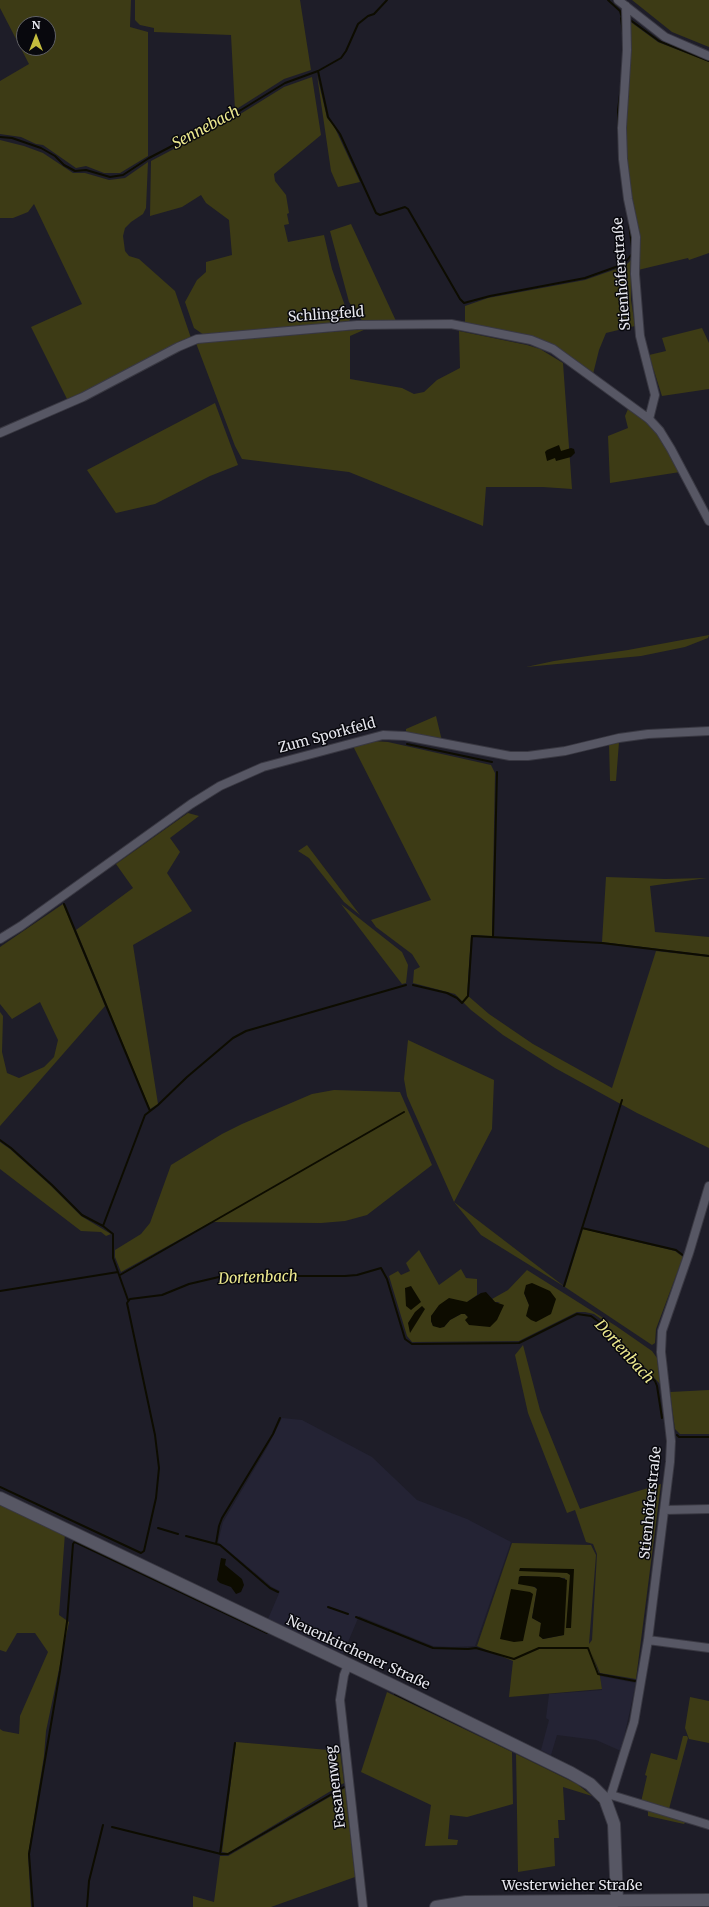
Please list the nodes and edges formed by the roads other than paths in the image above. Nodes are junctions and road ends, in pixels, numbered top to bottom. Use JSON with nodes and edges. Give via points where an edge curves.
{"nodes":[{"id":1,"x":618,"y":0,"type":"edge"},
{"id":2,"x":626,"y":6,"type":"junction"},
{"id":3,"x":709,"y":56,"type":"edge"},
{"id":4,"x":649,"y":419,"type":"junction"},
{"id":5,"x":0,"y":433,"type":"edge"},
{"id":6,"x":709,"y":521,"type":"edge"},
{"id":7,"x":709,"y":731,"type":"edge"},
{"id":8,"x":0,"y":939,"type":"edge"},
{"id":9,"x":709,"y":1186,"type":"edge"},
{"id":10,"x":0,"y":1498,"type":"edge"},
{"id":11,"x":709,"y":1509,"type":"edge"},
{"id":12,"x":664,"y":1510,"type":"junction"},
{"id":13,"x":648,"y":1640,"type":"junction"},
{"id":14,"x":709,"y":1648,"type":"edge"},
{"id":15,"x":348,"y":1665,"type":"junction"},
{"id":16,"x":608,"y":1797,"type":"junction"},
{"id":17,"x":709,"y":1825,"type":"edge"},
{"id":18,"x":709,"y":1900,"type":"edge"},
{"id":19,"x":618,"y":1904,"type":"edge"},
{"id":20,"x":363,"y":1907,"type":"edge"},
{"id":21,"x":436,"y":1907,"type":"edge"}],
"edges":[{"from":1,"to":2,"type":"street"},
{"from":2,"to":3,"type":"street","via":[[665,37]]},
{"from":2,"to":4,"type":"street","name":"Stienhöferstraße","via":[[623,159],[636,237],[635,274],[640,336],[655,395]]},
{"from":4,"to":5,"type":"street","name":"Schlingfeld","via":[[553,349],[531,340],[451,324],[364,325],[197,339],[83,398]]},
{"from":4,"to":6,"type":"street","via":[[671,448]]},
{"from":7,"to":8,"type":"street","name":"Zum Sporkfeld","via":[[626,737],[547,755],[528,756],[510,756],[405,736],[383,735],[263,767],[220,786],[190,804]]},
{"from":9,"to":12,"type":"street","name":"Stienhöferstraße","via":[[690,1253],[662,1331],[661,1352],[671,1441]]},
{"from":10,"to":15,"type":"street","name":"Neuenkirchener Straße"},
{"from":11,"to":12,"type":"street"},
{"from":12,"to":13,"type":"street","name":"Stienhöferstraße"},
{"from":13,"to":14,"type":"street"},
{"from":13,"to":16,"type":"street","name":"Stienhöferstraße","via":[[634,1722]]},
{"from":15,"to":16,"type":"street","name":"Neuenkirchener Straße","via":[[570,1773]]},
{"from":15,"to":20,"type":"street","name":"Fasanenweg","via":[[340,1700]]},
{"from":16,"to":17,"type":"street"},
{"from":16,"to":19,"type":"street","name":"Neuenkirchener Straße","via":[[614,1824]]},
{"from":18,"to":19,"type":"street","name":"Westerwieher Straße"},
{"from":19,"to":21,"type":"street","name":"Westerwieher Straße","via":[[466,1902]]}]}
